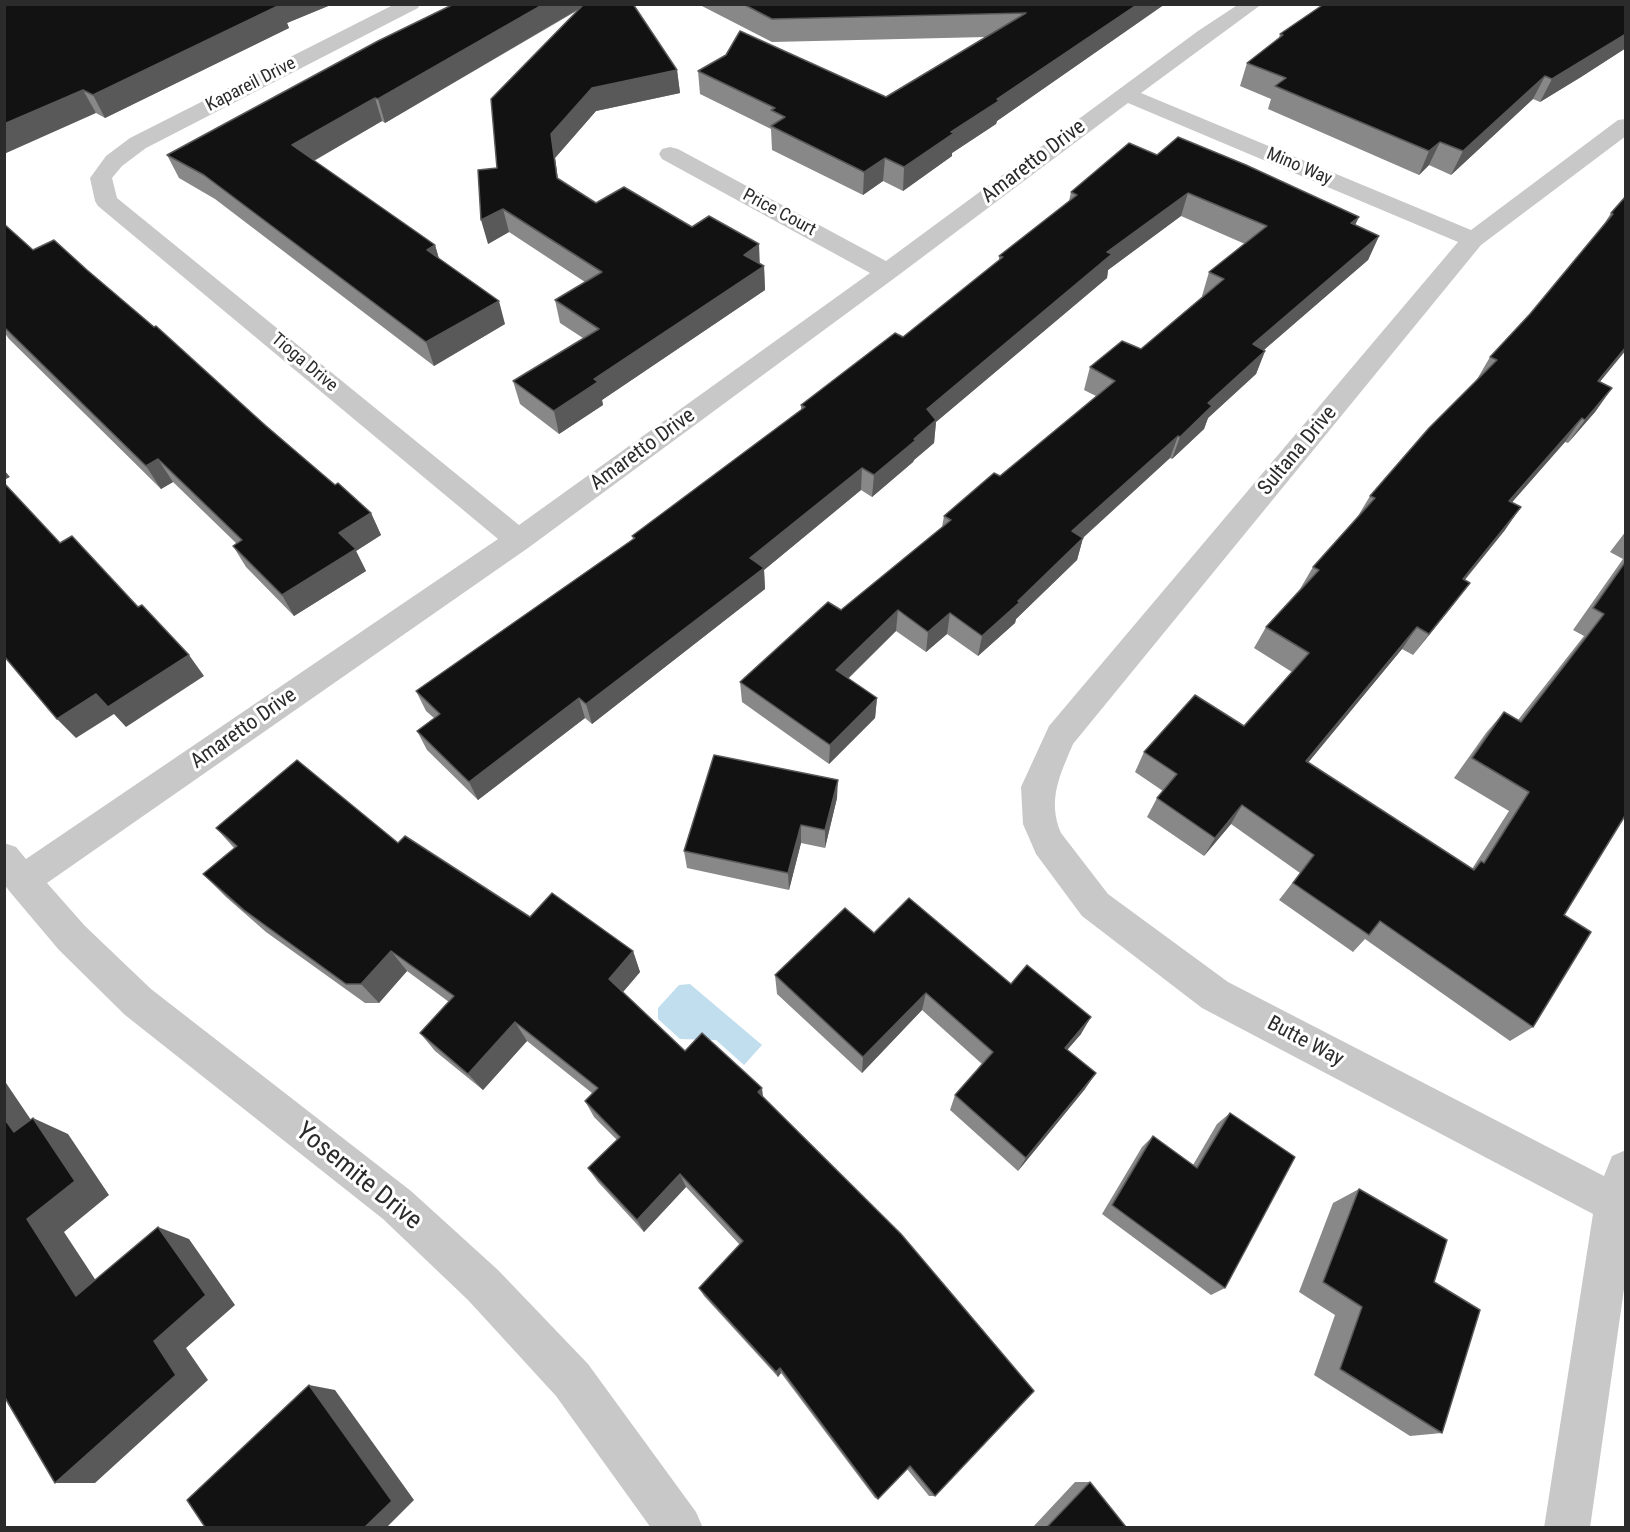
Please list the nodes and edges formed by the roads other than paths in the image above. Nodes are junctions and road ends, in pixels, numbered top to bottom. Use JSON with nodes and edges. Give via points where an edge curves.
{"nodes":[{"id":1,"x":411,"y":4,"type":"edge"},
{"id":2,"x":1253,"y":4,"type":"edge"},
{"id":3,"x":1125,"y":94,"type":"junction"},
{"id":4,"x":1626,"y":125,"type":"edge"},
{"id":5,"x":670,"y":154,"type":"dead end"},
{"id":6,"x":101,"y":178,"type":"joint"},
{"id":7,"x":1473,"y":240,"type":"junction"},
{"id":8,"x":888,"y":272,"type":"junction"},
{"id":9,"x":519,"y":540,"type":"junction"},
{"id":10,"x":1041,"y":824,"type":"joint"},
{"id":11,"x":13,"y":870,"type":"edge"},
{"id":12,"x":1621,"y":1187,"type":"edge"},
{"id":13,"x":669,"y":1522,"type":"edge"},
{"id":14,"x":1568,"y":1527,"type":"edge"}],
"edges":[{"from":1,"to":6,"type":"street","name":"Kapareil Drive","via":[[138,143],[114,161]]},
{"from":2,"to":3,"type":"street","name":"Amaretto Drive","via":[[1205,34]]},
{"from":3,"to":7,"type":"street","name":"Mino Way"},
{"from":3,"to":8,"type":"street","name":"Amaretto Drive"},
{"from":4,"to":7,"type":"street","name":"Sultana Drive"},
{"from":5,"to":8,"type":"street","name":"Price Court"},
{"from":6,"to":9,"type":"street","name":"Tioga Drive","via":[[106,201]]},
{"from":7,"to":10,"type":"street","name":"Sultana Drive","via":[[1060,736],[1038,787]]},
{"from":8,"to":9,"type":"street","name":"Amaretto Drive"},
{"from":9,"to":11,"type":"street","name":"Amaretto Drive"},
{"from":10,"to":12,"type":"street","name":"Butte Way","via":[[1048,843],[1095,905],[1215,995]]},
{"from":11,"to":13,"type":"street","name":"Yosemite Drive","via":[[72,938],[138,1002],[397,1205],[483,1285],[572,1380]]},
{"from":12,"to":14,"type":"street"}]}
